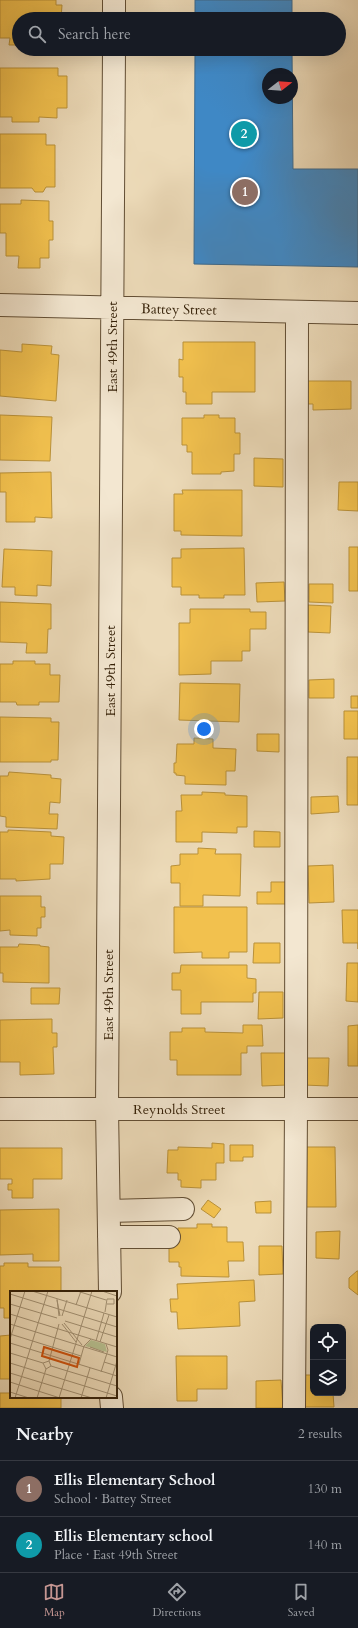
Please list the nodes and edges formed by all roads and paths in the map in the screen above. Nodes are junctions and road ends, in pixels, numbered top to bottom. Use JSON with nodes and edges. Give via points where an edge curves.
{"nodes":[{"id":1,"x":114,"y":0,"type":"edge"},
{"id":2,"x":114,"y":12,"type":"edge"},
{"id":3,"x":114,"y":56,"type":"edge"},
{"id":4,"x":0,"y":305,"type":"edge"},
{"id":5,"x":112,"y":308,"type":"junction"},
{"id":6,"x":297,"y":312,"type":"junction"},
{"id":7,"x":358,"y":313,"type":"edge"},
{"id":8,"x":0,"y":1109,"type":"edge"},
{"id":9,"x":107,"y":1109,"type":"junction"},
{"id":10,"x":296,"y":1109,"type":"junction"},
{"id":11,"x":358,"y":1109,"type":"edge"},
{"id":12,"x":183,"y":1209,"type":"dead end"},
{"id":13,"x":109,"y":1211,"type":"junction"},
{"id":14,"x":109,"y":1237,"type":"junction"},
{"id":15,"x":169,"y":1237,"type":"dead end"},
{"id":16,"x":110,"y":1291,"type":"edge"},
{"id":17,"x":111,"y":1398,"type":"edge"},
{"id":18,"x":112,"y":1408,"type":"edge"},
{"id":19,"x":294,"y":1408,"type":"edge"}],
"edges":[{"from":1,"to":2,"type":"street"},
{"from":3,"to":5,"type":"street","name":"East 49th Street"},
{"from":4,"to":5,"type":"street","name":"Battey Street"},
{"from":5,"to":6,"type":"street","name":"Battey Street"},
{"from":5,"to":9,"type":"street","name":"East 49th Street"},
{"from":6,"to":7,"type":"street","name":"Battey Street"},
{"from":6,"to":10,"type":"street"},
{"from":8,"to":9,"type":"street","name":"Reynolds Street"},
{"from":9,"to":10,"type":"street","name":"Reynolds Street"},
{"from":9,"to":13,"type":"street","name":"East 49th Street"},
{"from":10,"to":11,"type":"street","name":"Reynolds Street"},
{"from":10,"to":19,"type":"street"},
{"from":12,"to":13,"type":"street"},
{"from":13,"to":14,"type":"street","name":"East 49th Street"},
{"from":14,"to":15,"type":"street"},
{"from":14,"to":16,"type":"street","name":"East 49th Street"},
{"from":17,"to":18,"type":"street"}]}
